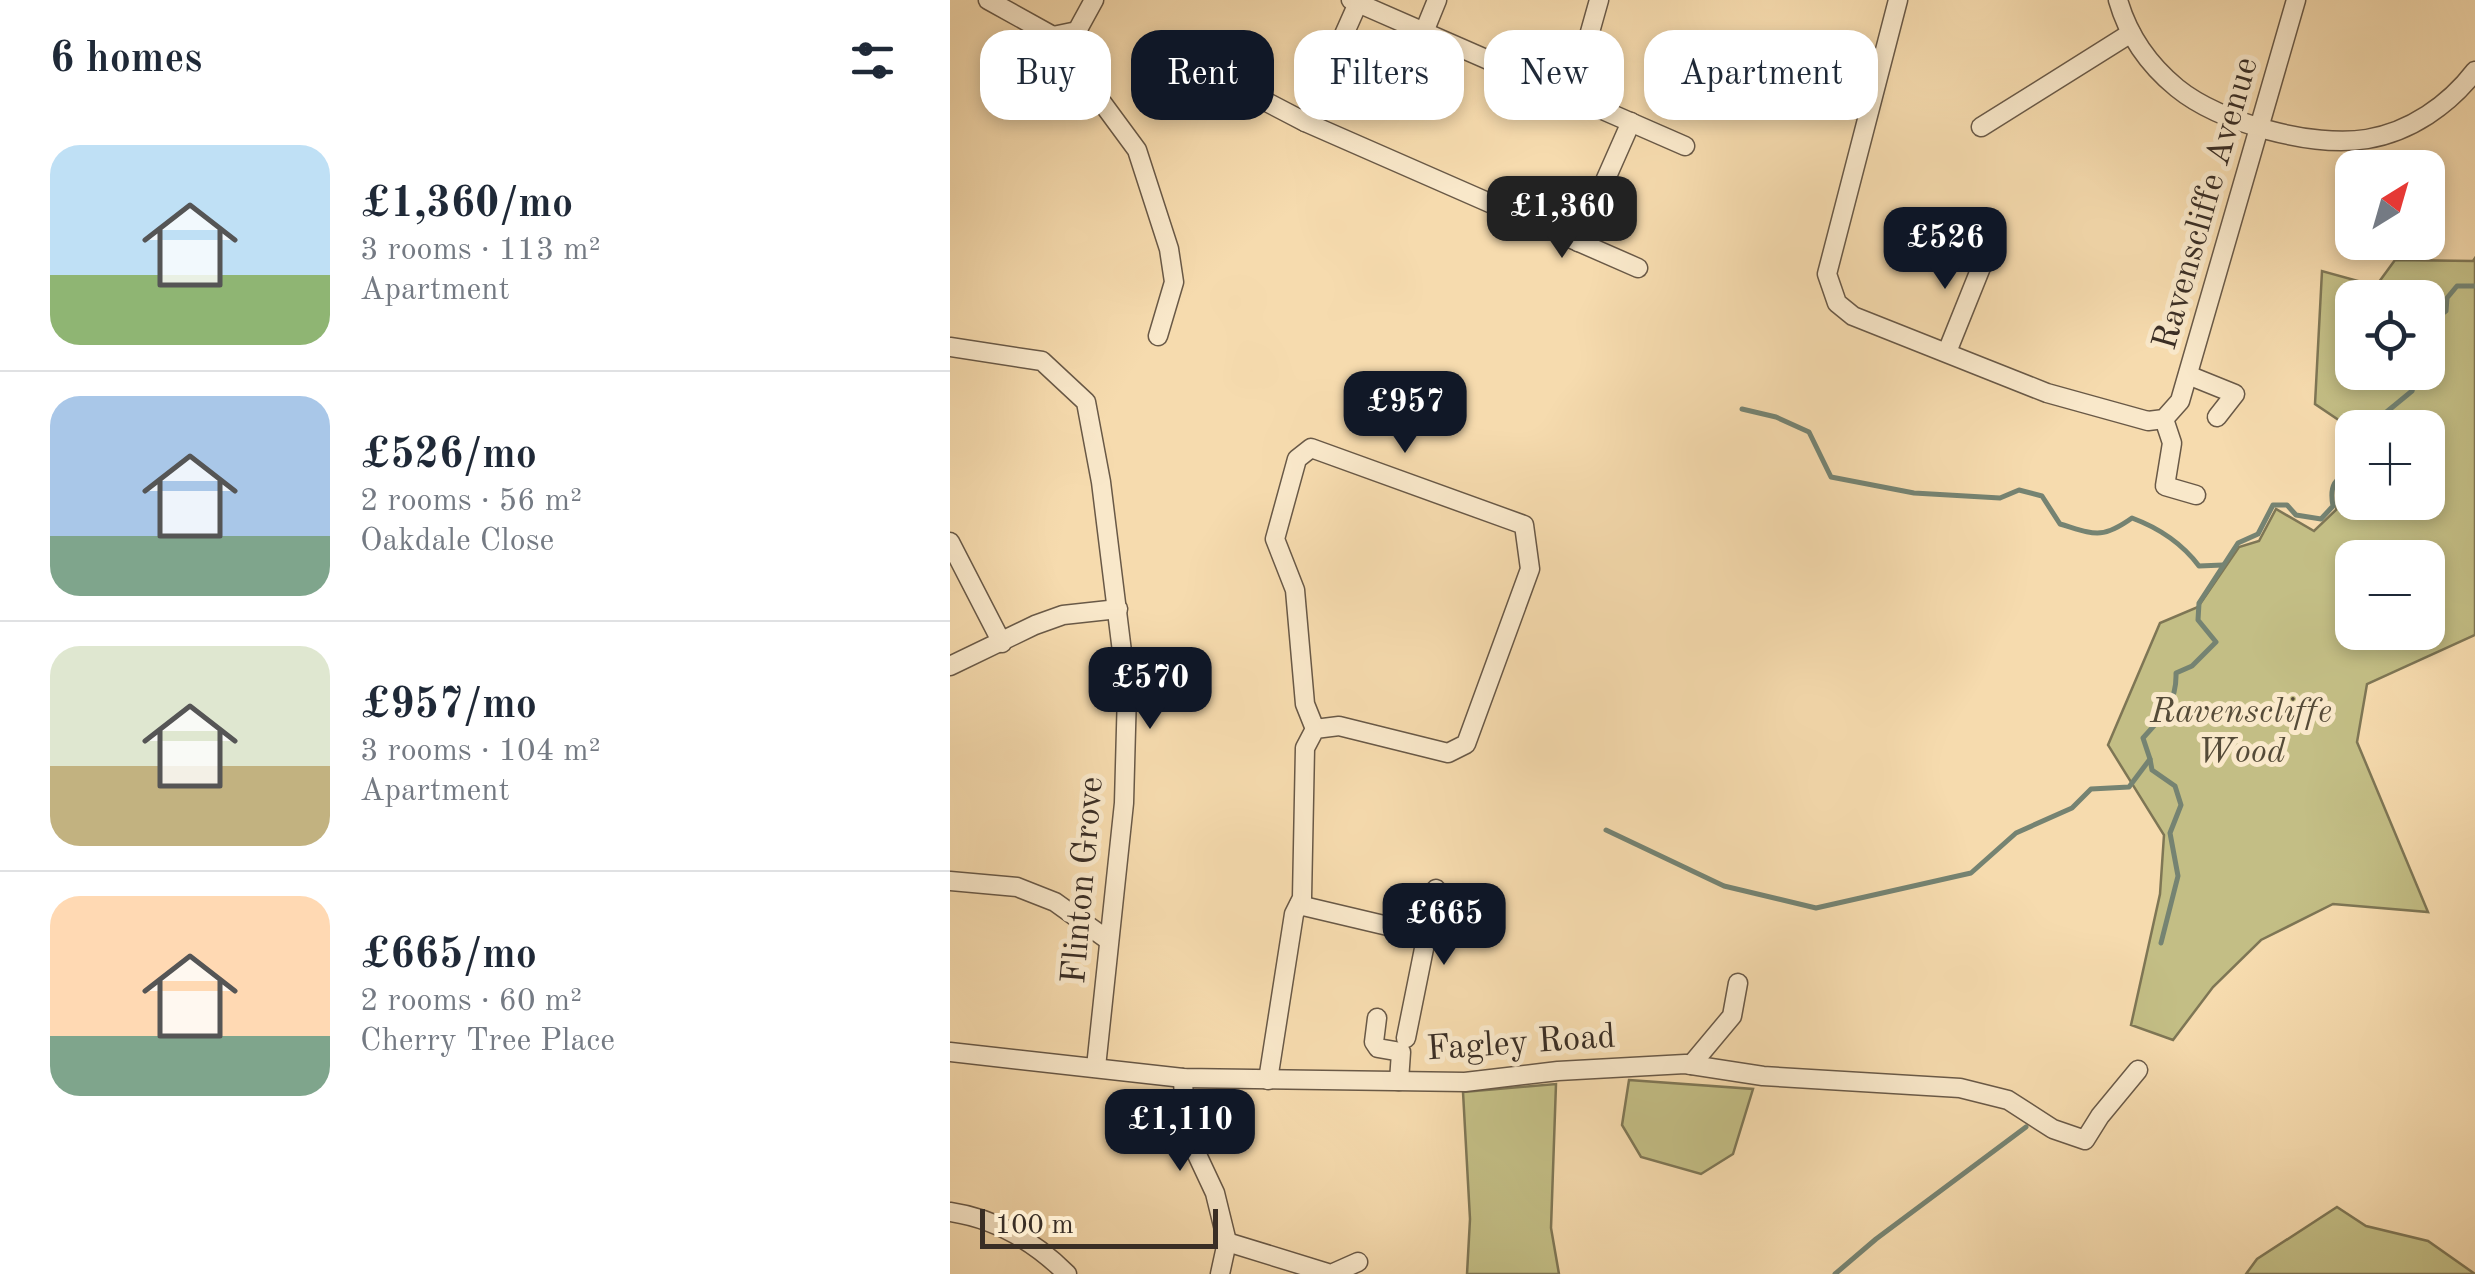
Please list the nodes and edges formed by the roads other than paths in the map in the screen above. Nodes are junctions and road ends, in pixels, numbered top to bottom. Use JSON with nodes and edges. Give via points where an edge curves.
{"nodes":[{"id":1,"x":988,"y":0,"type":"edge"},
{"id":2,"x":1094,"y":0,"type":"edge"},
{"id":3,"x":1438,"y":0,"type":"edge"},
{"id":4,"x":1599,"y":0,"type":"edge"},
{"id":5,"x":1898,"y":0,"type":"edge"},
{"id":6,"x":2118,"y":0,"type":"edge"},
{"id":7,"x":2296,"y":0,"type":"edge"},
{"id":8,"x":1354,"y":2,"type":"edge"},
{"id":9,"x":1042,"y":30,"type":"edge"},
{"id":10,"x":1078,"y":30,"type":"edge"},
{"id":11,"x":1419,"y":30,"type":"edge"},
{"id":12,"x":1425,"y":30,"type":"edge"},
{"id":13,"x":1591,"y":30,"type":"edge"},
{"id":14,"x":2131,"y":34,"type":"junction"},
{"id":15,"x":2475,"y":71,"type":"edge"},
{"id":16,"x":1274,"y":106,"type":"edge"},
{"id":17,"x":1111,"y":115,"type":"edge"},
{"id":18,"x":1624,"y":119,"type":"edge"},
{"id":19,"x":1305,"y":122,"type":"junction"},
{"id":20,"x":1631,"y":122,"type":"junction"},
{"id":21,"x":1981,"y":127,"type":"dead end"},
{"id":22,"x":2260,"y":127,"type":"junction"},
{"id":23,"x":1684,"y":146,"type":"dead end"},
{"id":24,"x":1578,"y":242,"type":"junction"},
{"id":25,"x":1988,"y":250,"type":"dead end"},
{"id":26,"x":1638,"y":268,"type":"dead end"},
{"id":27,"x":1158,"y":336,"type":"dead end"},
{"id":28,"x":950,"y":347,"type":"edge"},
{"id":29,"x":1948,"y":352,"type":"junction"},
{"id":30,"x":2188,"y":375,"type":"junction"},
{"id":31,"x":2217,"y":417,"type":"dead end"},
{"id":32,"x":2164,"y":418,"type":"junction"},
{"id":33,"x":2196,"y":496,"type":"dead end"},
{"id":34,"x":950,"y":542,"type":"edge"},
{"id":35,"x":1118,"y":609,"type":"junction"},
{"id":36,"x":1002,"y":643,"type":"junction"},
{"id":37,"x":950,"y":666,"type":"edge"},
{"id":38,"x":1315,"y":729,"type":"junction"},
{"id":39,"x":950,"y":881,"type":"edge"},
{"id":40,"x":1436,"y":889,"type":"dead end"},
{"id":41,"x":1299,"y":905,"type":"junction"},
{"id":42,"x":1426,"y":935,"type":"junction"},
{"id":43,"x":1108,"y":940,"type":"junction"},
{"id":44,"x":1738,"y":983,"type":"dead end"},
{"id":45,"x":1377,"y":1018,"type":"dead end"},
{"id":46,"x":1406,"y":1038,"type":"dead end"},
{"id":47,"x":950,"y":1052,"type":"edge"},
{"id":48,"x":1691,"y":1065,"type":"junction"},
{"id":49,"x":1096,"y":1067,"type":"junction"},
{"id":50,"x":2138,"y":1070,"type":"dead end"},
{"id":51,"x":1183,"y":1078,"type":"junction"},
{"id":52,"x":1268,"y":1080,"type":"junction"},
{"id":53,"x":1399,"y":1081,"type":"junction"},
{"id":54,"x":950,"y":1212,"type":"edge"},
{"id":55,"x":1227,"y":1242,"type":"junction"},
{"id":56,"x":1358,"y":1262,"type":"dead end"},
{"id":57,"x":1067,"y":1274,"type":"edge"},
{"id":58,"x":1220,"y":1274,"type":"edge"},
{"id":59,"x":1331,"y":1274,"type":"edge"}],
"edges":[{"from":1,"to":9,"type":"street"},
{"from":2,"to":10,"type":"street"},
{"from":3,"to":12,"type":"street"},
{"from":4,"to":13,"type":"street"},
{"from":5,"to":29,"type":"street","via":[[1826,274],[1837,303],[1854,316]]},
{"from":6,"to":14,"type":"street"},
{"from":7,"to":22,"type":"street","name":"Ravenscliffe Avenue"},
{"from":8,"to":11,"type":"street"},
{"from":8,"to":19,"type":"street"},
{"from":14,"to":21,"type":"street"},
{"from":14,"to":22,"type":"street","via":[[2178,89]]},
{"from":15,"to":22,"type":"street","via":[[2458,93],[2415,123],[2367,139],[2314,139]]},
{"from":16,"to":19,"type":"street"},
{"from":17,"to":27,"type":"street","via":[[1137,150],[1169,249],[1174,282]]},
{"from":18,"to":20,"type":"street"},
{"from":19,"to":24,"type":"street"},
{"from":20,"to":23,"type":"street"},
{"from":20,"to":24,"type":"street"},
{"from":22,"to":30,"type":"street","name":"Ravenscliffe Avenue"},
{"from":24,"to":26,"type":"street"},
{"from":25,"to":29,"type":"street"},
{"from":28,"to":35,"type":"street","name":"Flinton Grove","via":[[1042,361],[1086,402]]},
{"from":29,"to":32,"type":"street","via":[[2047,394],[2148,421]]},
{"from":30,"to":31,"type":"street","via":[[2235,394]]},
{"from":30,"to":32,"type":"street","name":"Ravenscliffe Avenue","via":[[2176,408]]},
{"from":32,"to":33,"type":"street","via":[[2172,443],[2165,486]]},
{"from":34,"to":36,"type":"street"},
{"from":35,"to":36,"type":"street","via":[[1063,615]]},
{"from":35,"to":43,"type":"street","name":"Flinton Grove","via":[[1127,692],[1124,803]]},
{"from":36,"to":37,"type":"street"},
{"from":38,"to":38,"type":"street","via":[[1338,726],[1448,753],[1466,744],[1530,569],[1524,525],[1311,448],[1297,459],[1275,540],[1295,590],[1305,704]]},
{"from":38,"to":41,"type":"street","via":[[1306,748]]},
{"from":39,"to":43,"type":"street","via":[[1018,887],[1055,902]]},
{"from":40,"to":42,"type":"street"},
{"from":41,"to":42,"type":"street"},
{"from":41,"to":52,"type":"street"},
{"from":42,"to":46,"type":"street"},
{"from":43,"to":49,"type":"street","name":"Flinton Grove"},
{"from":44,"to":48,"type":"street","via":[[1732,1016]]},
{"from":45,"to":53,"type":"street","via":[[1378,1048],[1401,1052]]},
{"from":47,"to":49,"type":"street","name":"Fagley Road"},
{"from":48,"to":50,"type":"street","name":"Fagley Road","via":[[1960,1088],[2008,1100],[2053,1129],[2086,1140]]},
{"from":48,"to":53,"type":"street","name":"Fagley Road"},
{"from":49,"to":51,"type":"street","name":"Fagley Road"},
{"from":51,"to":52,"type":"street","name":"Fagley Road"},
{"from":51,"to":55,"type":"street","via":[[1184,1130],[1216,1193]]},
{"from":52,"to":53,"type":"street","name":"Fagley Road"},
{"from":54,"to":57,"type":"street","via":[[1026,1238]]},
{"from":55,"to":58,"type":"street"},
{"from":55,"to":59,"type":"street"},
{"from":56,"to":59,"type":"street"}]}
